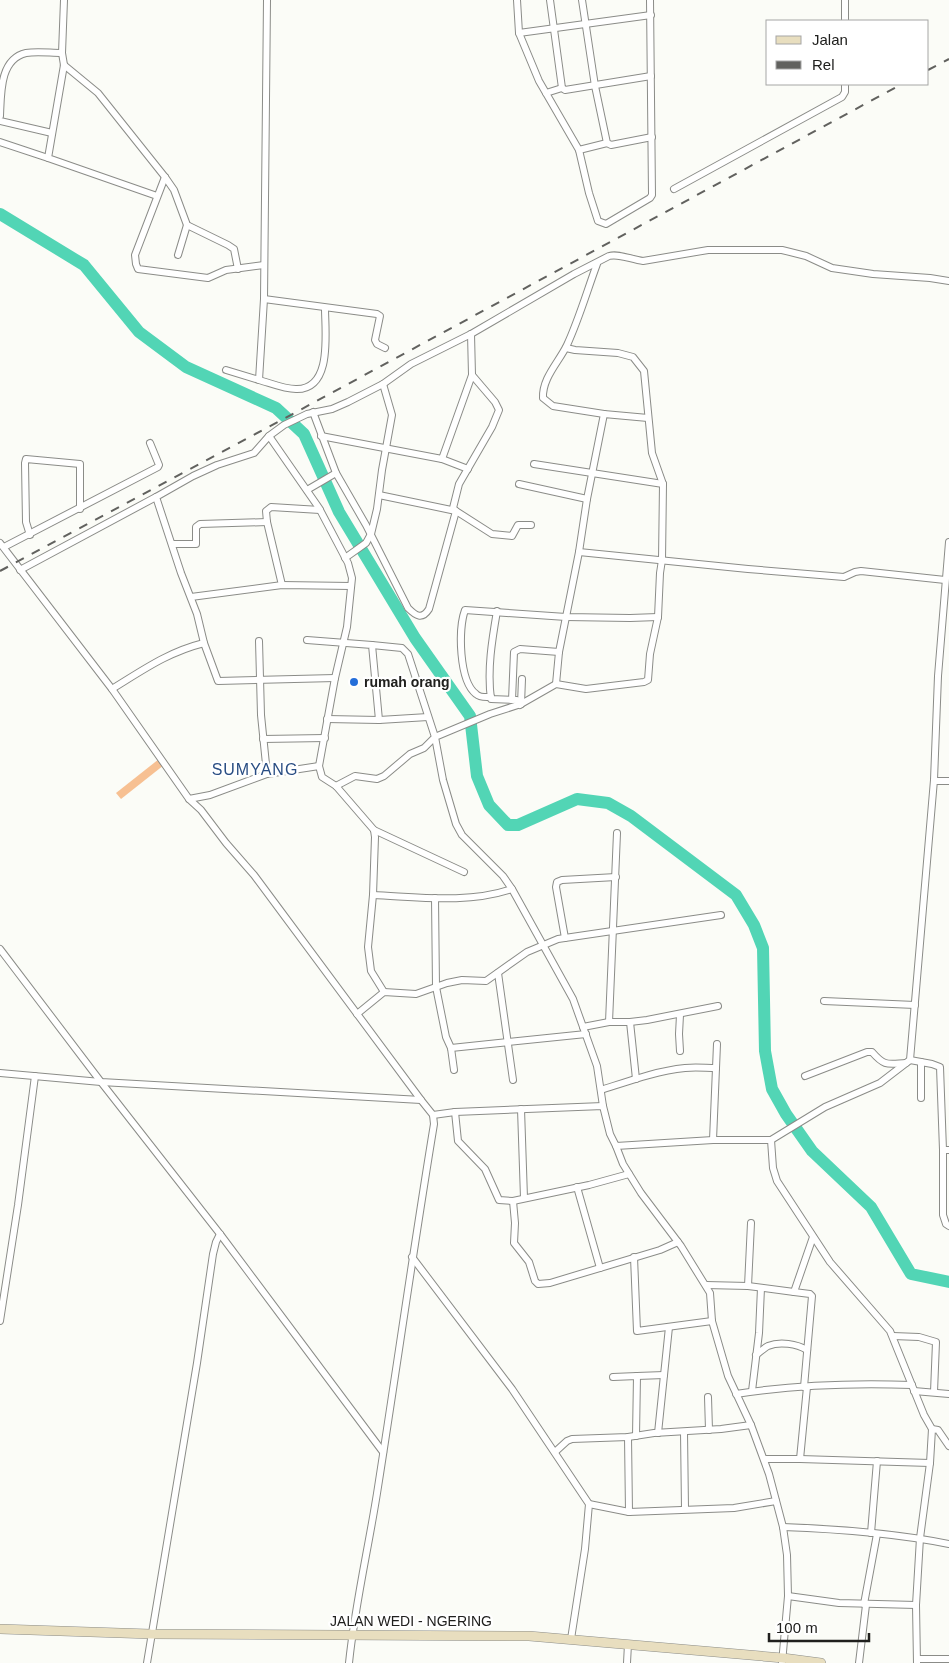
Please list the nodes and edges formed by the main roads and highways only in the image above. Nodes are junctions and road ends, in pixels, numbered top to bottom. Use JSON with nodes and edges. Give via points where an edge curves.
{"nodes":[{"id":1,"x":0,"y":1629,"type":"edge"},
{"id":2,"x":782,"y":1660,"type":"edge"},
{"id":3,"x":821,"y":1663,"type":"edge"}],
"edges":[{"from":1,"to":2,"type":"main road","name":"JALAN WEDI - NGERING","via":[[151,1634],[529,1636]]},
{"from":2,"to":3,"type":"main road","name":"JALAN WEDI - NGERING"}]}
